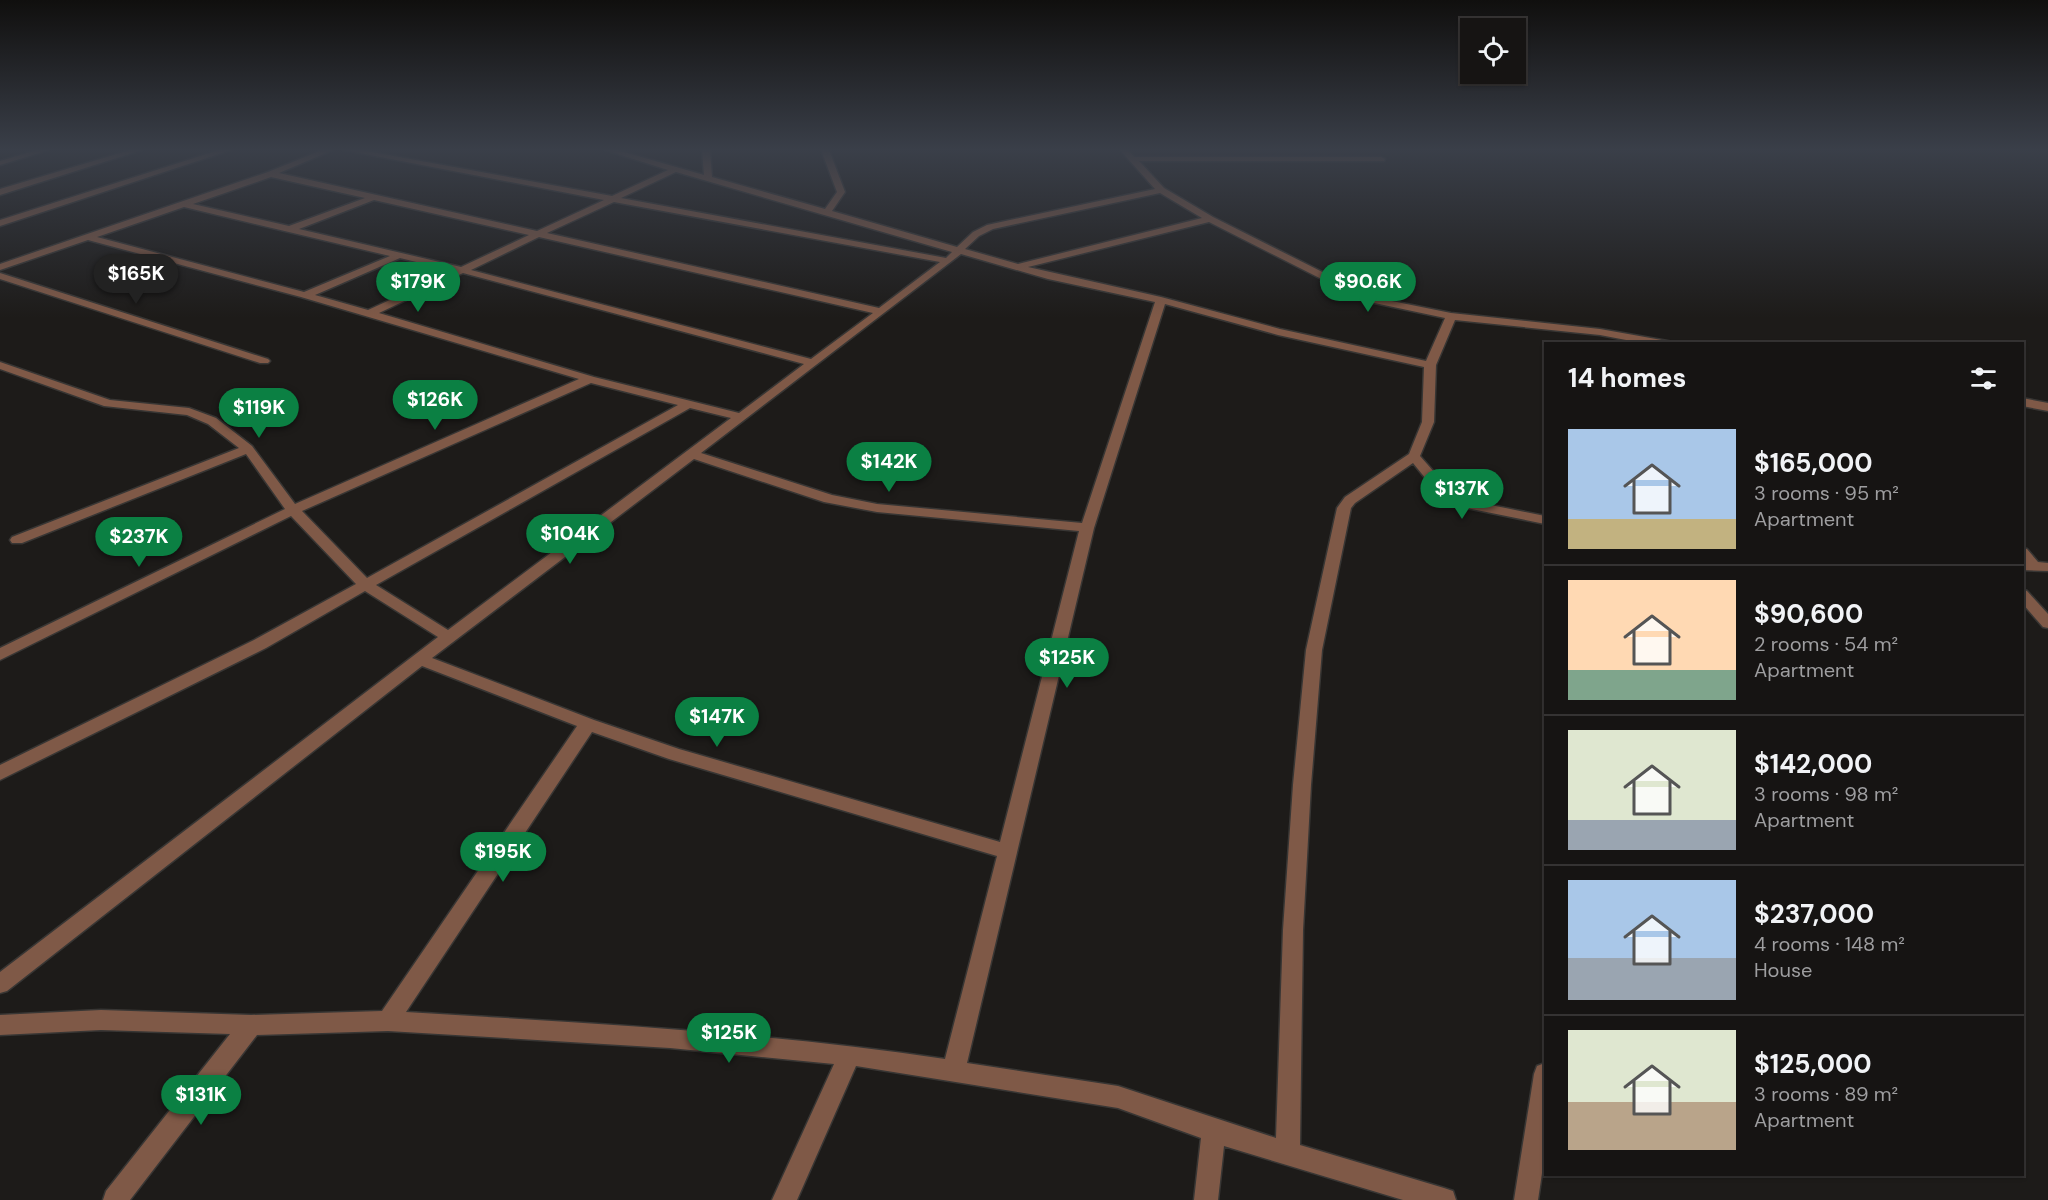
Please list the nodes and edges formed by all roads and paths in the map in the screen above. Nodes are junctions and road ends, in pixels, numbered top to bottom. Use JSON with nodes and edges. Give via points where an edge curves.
{"nodes":[{"id":1,"x":53,"y":206,"type":"edge"},
{"id":2,"x":178,"y":206,"type":"edge"},
{"id":3,"x":192,"y":206,"type":"edge"},
{"id":4,"x":350,"y":206,"type":"edge"},
{"id":5,"x":414,"y":206,"type":"edge"},
{"id":6,"x":599,"y":206,"type":"edge"},
{"id":7,"x":649,"y":206,"type":"edge"},
{"id":8,"x":806,"y":206,"type":"edge"},
{"id":9,"x":831,"y":206,"type":"edge"},
{"id":10,"x":1087,"y":206,"type":"edge"},
{"id":11,"x":1188,"y":206,"type":"edge"},
{"id":12,"x":827,"y":212,"type":"junction"},
{"id":13,"x":1210,"y":219,"type":"junction"},
{"id":14,"x":0,"y":223,"type":"edge"},
{"id":15,"x":290,"y":229,"type":"junction"},
{"id":16,"x":538,"y":234,"type":"junction"},
{"id":17,"x":88,"y":237,"type":"junction"},
{"id":18,"x":400,"y":255,"type":"junction"},
{"id":19,"x":953,"y":256,"type":"junction"},
{"id":20,"x":0,"y":267,"type":"edge"},
{"id":21,"x":1018,"y":267,"type":"junction"},
{"id":22,"x":460,"y":270,"type":"junction"},
{"id":23,"x":0,"y":276,"type":"edge"},
{"id":24,"x":305,"y":295,"type":"junction"},
{"id":25,"x":1161,"y":300,"type":"junction"},
{"id":26,"x":879,"y":311,"type":"junction"},
{"id":27,"x":369,"y":314,"type":"junction"},
{"id":28,"x":1451,"y":316,"type":"junction"},
{"id":29,"x":1600,"y":338,"type":"edge"},
{"id":30,"x":1646,"y":342,"type":"edge"},
{"id":31,"x":264,"y":361,"type":"dead end"},
{"id":32,"x":813,"y":363,"type":"junction"},
{"id":33,"x":0,"y":365,"type":"edge"},
{"id":34,"x":1430,"y":365,"type":"junction"},
{"id":35,"x":590,"y":380,"type":"junction"},
{"id":36,"x":2024,"y":402,"type":"edge"},
{"id":37,"x":690,"y":403,"type":"junction"},
{"id":38,"x":2048,"y":407,"type":"edge"},
{"id":39,"x":741,"y":417,"type":"junction"},
{"id":40,"x":248,"y":449,"type":"junction"},
{"id":41,"x":691,"y":454,"type":"junction"},
{"id":42,"x":1414,"y":456,"type":"junction"},
{"id":43,"x":293,"y":510,"type":"junction"},
{"id":44,"x":1544,"y":520,"type":"edge"},
{"id":45,"x":1087,"y":528,"type":"junction"},
{"id":46,"x":17,"y":540,"type":"dead end"},
{"id":47,"x":2024,"y":554,"type":"edge"},
{"id":48,"x":2034,"y":567,"type":"edge"},
{"id":49,"x":364,"y":584,"type":"junction"},
{"id":50,"x":2024,"y":596,"type":"edge"},
{"id":51,"x":2048,"y":623,"type":"edge"},
{"id":52,"x":449,"y":636,"type":"junction"},
{"id":53,"x":0,"y":656,"type":"edge"},
{"id":54,"x":420,"y":659,"type":"junction"},
{"id":55,"x":588,"y":724,"type":"junction"},
{"id":56,"x":0,"y":773,"type":"edge"},
{"id":57,"x":1009,"y":852,"type":"junction"},
{"id":58,"x":0,"y":984,"type":"edge"},
{"id":59,"x":388,"y":1021,"type":"junction"},
{"id":60,"x":0,"y":1025,"type":"edge"},
{"id":61,"x":251,"y":1025,"type":"junction"},
{"id":62,"x":850,"y":1055,"type":"junction"},
{"id":63,"x":953,"y":1072,"type":"junction"},
{"id":64,"x":1544,"y":1081,"type":"edge"},
{"id":65,"x":1214,"y":1131,"type":"junction"},
{"id":66,"x":1288,"y":1154,"type":"junction"},
{"id":67,"x":116,"y":1200,"type":"edge"},
{"id":68,"x":784,"y":1200,"type":"edge"},
{"id":69,"x":1206,"y":1200,"type":"edge"},
{"id":70,"x":1444,"y":1200,"type":"edge"},
{"id":71,"x":1526,"y":1200,"type":"edge"}],
"edges":[{"from":1,"to":14,"type":"street"},
{"from":2,"to":17,"type":"street"},
{"from":3,"to":15,"type":"street"},
{"from":4,"to":15,"type":"street"},
{"from":5,"to":16,"type":"street"},
{"from":6,"to":16,"type":"street"},
{"from":7,"to":19,"type":"street"},
{"from":8,"to":12,"type":"street"},
{"from":9,"to":12,"type":"street"},
{"from":10,"to":19,"type":"street","via":[[990,227],[976,234]]},
{"from":11,"to":13,"type":"street"},
{"from":12,"to":19,"type":"street"},
{"from":13,"to":21,"type":"street"},
{"from":13,"to":28,"type":"street","via":[[1369,299]]},
{"from":15,"to":18,"type":"street"},
{"from":16,"to":22,"type":"street"},
{"from":16,"to":26,"type":"street"},
{"from":17,"to":20,"type":"street"},
{"from":17,"to":24,"type":"street"},
{"from":18,"to":22,"type":"street"},
{"from":18,"to":24,"type":"street"},
{"from":19,"to":21,"type":"street"},
{"from":19,"to":26,"type":"street"},
{"from":21,"to":25,"type":"street"},
{"from":22,"to":27,"type":"street"},
{"from":22,"to":32,"type":"street"},
{"from":23,"to":31,"type":"street"},
{"from":24,"to":27,"type":"street"},
{"from":25,"to":34,"type":"street","via":[[1278,332]]},
{"from":25,"to":45,"type":"street"},
{"from":26,"to":32,"type":"street"},
{"from":27,"to":35,"type":"street"},
{"from":28,"to":29,"type":"street"},
{"from":28,"to":34,"type":"street"},
{"from":29,"to":30,"type":"street"},
{"from":32,"to":39,"type":"street"},
{"from":33,"to":40,"type":"street","via":[[108,403],[189,412],[212,421]]},
{"from":34,"to":42,"type":"street","via":[[1428,422]]},
{"from":35,"to":37,"type":"street"},
{"from":35,"to":43,"type":"street"},
{"from":36,"to":38,"type":"street"},
{"from":37,"to":39,"type":"street"},
{"from":37,"to":49,"type":"street"},
{"from":39,"to":41,"type":"street"},
{"from":40,"to":43,"type":"street"},
{"from":40,"to":46,"type":"street"},
{"from":41,"to":45,"type":"street","via":[[829,499],[877,508]]},
{"from":41,"to":52,"type":"street"},
{"from":42,"to":44,"type":"street","via":[[1457,502]]},
{"from":42,"to":66,"type":"street","via":[[1344,508],[1314,650],[1293,930]]},
{"from":43,"to":49,"type":"street"},
{"from":43,"to":53,"type":"street"},
{"from":45,"to":57,"type":"street"},
{"from":47,"to":48,"type":"street"},
{"from":49,"to":52,"type":"street"},
{"from":49,"to":56,"type":"street","via":[[260,644]]},
{"from":50,"to":51,"type":"street"},
{"from":52,"to":54,"type":"street"},
{"from":54,"to":55,"type":"street"},
{"from":54,"to":58,"type":"street"},
{"from":55,"to":57,"type":"street","via":[[675,754]]},
{"from":55,"to":59,"type":"street"},
{"from":57,"to":63,"type":"street"},
{"from":59,"to":61,"type":"street"},
{"from":59,"to":62,"type":"street","via":[[670,1038]]},
{"from":60,"to":61,"type":"street","via":[[101,1020]]},
{"from":61,"to":67,"type":"street"},
{"from":62,"to":63,"type":"street"},
{"from":62,"to":68,"type":"street"},
{"from":63,"to":65,"type":"street","via":[[1118,1097]]},
{"from":64,"to":71,"type":"street"},
{"from":65,"to":66,"type":"street"},
{"from":65,"to":69,"type":"street"},
{"from":66,"to":70,"type":"street"}]}
